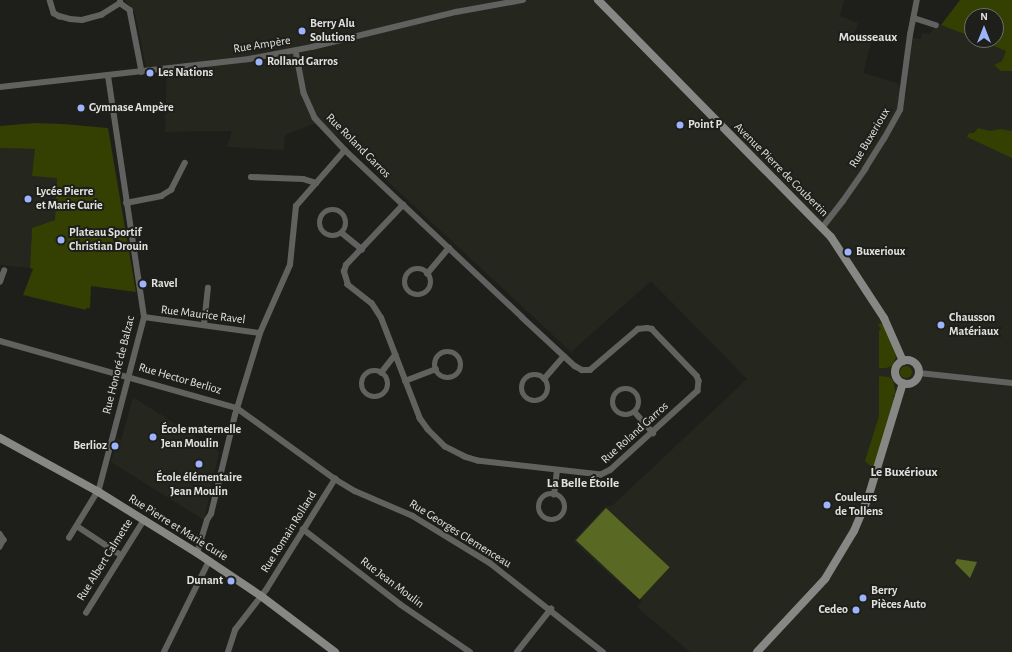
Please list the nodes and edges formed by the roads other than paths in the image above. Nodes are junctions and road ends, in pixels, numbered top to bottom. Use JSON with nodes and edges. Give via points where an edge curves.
{"nodes":[{"id":1,"x":50,"y":0,"type":"edge"},
{"id":2,"x":523,"y":0,"type":"edge"},
{"id":3,"x":598,"y":0,"type":"edge"},
{"id":4,"x":917,"y":0,"type":"edge"},
{"id":5,"x":120,"y":2,"type":"edge"},
{"id":6,"x":914,"y":18,"type":"junction"},
{"id":7,"x":936,"y":26,"type":"dead end"},
{"id":8,"x":296,"y":51,"type":"junction"},
{"id":9,"x":142,"y":72,"type":"junction"},
{"id":10,"x":108,"y":76,"type":"junction"},
{"id":11,"x":0,"y":87,"type":"edge"},
{"id":12,"x":344,"y":150,"type":"junction"},
{"id":13,"x":185,"y":163,"type":"dead end"},
{"id":14,"x":251,"y":177,"type":"dead end"},
{"id":15,"x":316,"y":183,"type":"junction"},
{"id":16,"x":126,"y":203,"type":"junction"},
{"id":17,"x":403,"y":205,"type":"junction"},
{"id":18,"x":822,"y":228,"type":"junction"},
{"id":19,"x":342,"y":233,"type":"junction"},
{"id":20,"x":449,"y":248,"type":"junction"},
{"id":21,"x":362,"y":249,"type":"junction"},
{"id":22,"x":4,"y":271,"type":"dead end"},
{"id":23,"x":427,"y":274,"type":"junction"},
{"id":24,"x":0,"y":282,"type":"edge"},
{"id":25,"x":208,"y":288,"type":"dead end"},
{"id":26,"x":144,"y":317,"type":"junction"},
{"id":27,"x":204,"y":325,"type":"junction"},
{"id":28,"x":260,"y":333,"type":"junction"},
{"id":29,"x":0,"y":341,"type":"edge"},
{"id":30,"x":395,"y":355,"type":"junction"},
{"id":31,"x":564,"y":356,"type":"junction"},
{"id":32,"x":903,"y":361,"type":"junction"},
{"id":33,"x":436,"y":369,"type":"junction"},
{"id":34,"x":919,"y":372,"type":"junction"},
{"id":35,"x":381,"y":373,"type":"junction"},
{"id":36,"x":129,"y":376,"type":"junction"},
{"id":37,"x":544,"y":379,"type":"junction"},
{"id":38,"x":405,"y":381,"type":"junction"},
{"id":39,"x":1012,"y":383,"type":"edge"},
{"id":40,"x":903,"y":384,"type":"junction"},
{"id":41,"x":238,"y":408,"type":"junction"},
{"id":42,"x":635,"y":412,"type":"junction"},
{"id":43,"x":652,"y":433,"type":"junction"},
{"id":44,"x":0,"y":438,"type":"edge"},
{"id":45,"x":558,"y":471,"type":"junction"},
{"id":46,"x":335,"y":479,"type":"junction"},
{"id":47,"x":97,"y":491,"type":"junction"},
{"id":48,"x":554,"y":495,"type":"junction"},
{"id":49,"x":144,"y":520,"type":"junction"},
{"id":50,"x":77,"y":526,"type":"junction"},
{"id":51,"x":303,"y":529,"type":"junction"},
{"id":52,"x":0,"y":534,"type":"edge"},
{"id":53,"x":69,"y":538,"type":"dead end"},
{"id":54,"x":0,"y":547,"type":"edge"},
{"id":55,"x":197,"y":553,"type":"junction"},
{"id":56,"x":121,"y":555,"type":"junction"},
{"id":57,"x":209,"y":561,"type":"junction"},
{"id":58,"x":261,"y":596,"type":"junction"},
{"id":59,"x":551,"y":610,"type":"junction"},
{"id":60,"x":86,"y":613,"type":"dead end"},
{"id":61,"x":164,"y":652,"type":"edge"},
{"id":62,"x":228,"y":652,"type":"edge"},
{"id":63,"x":335,"y":652,"type":"edge"},
{"id":64,"x":470,"y":652,"type":"edge"},
{"id":65,"x":517,"y":652,"type":"edge"},
{"id":66,"x":603,"y":652,"type":"edge"},
{"id":67,"x":758,"y":652,"type":"edge"}],
"edges":[{"from":1,"to":5,"type":"street","via":[[54,13],[70,19],[93,18]]},
{"from":2,"to":8,"type":"street","name":"Rue Ampère","via":[[456,12]]},
{"from":3,"to":18,"type":"street","name":"Avenue Pierre de Coubertin"},
{"from":4,"to":6,"type":"street","name":"Rue Buxerioux"},
{"from":5,"to":9,"type":"street","via":[[130,10]]},
{"from":6,"to":7,"type":"street"},
{"from":6,"to":18,"type":"street","name":"Rue Buxerioux","via":[[900,110],[865,169]]},
{"from":8,"to":9,"type":"street","name":"Rue Ampère"},
{"from":8,"to":12,"type":"street","name":"Rue Roland Garros","via":[[304,93],[315,118]]},
{"from":9,"to":10,"type":"street","name":"Rue Ampère"},
{"from":10,"to":11,"type":"street","name":"Rue Ampère"},
{"from":10,"to":16,"type":"street","name":"Rue Honoré de Balzac"},
{"from":12,"to":15,"type":"street"},
{"from":12,"to":17,"type":"street","name":"Rue Roland Garros"},
{"from":13,"to":16,"type":"street","via":[[171,190],[161,196]]},
{"from":14,"to":15,"type":"street","via":[[303,179]]},
{"from":15,"to":28,"type":"street","via":[[296,206],[290,265]]},
{"from":16,"to":26,"type":"street","name":"Rue Honoré de Balzac"},
{"from":17,"to":20,"type":"street","name":"Rue Roland Garros"},
{"from":17,"to":21,"type":"street","name":"Rue Roland Garros"},
{"from":18,"to":32,"type":"street","name":"Avenue Pierre de Coubertin","via":[[838,245],[872,298],[894,337]]},
{"from":19,"to":19,"type":"street","via":[[346,222],[343,214],[335,210],[325,214],[321,221],[323,230],[334,236]]},
{"from":19,"to":21,"type":"street"},
{"from":20,"to":23,"type":"street"},
{"from":20,"to":31,"type":"street","name":"Rue Roland Garros"},
{"from":21,"to":30,"type":"street","name":"Rue Roland Garros","via":[[346,266],[345,280],[376,309]]},
{"from":22,"to":24,"type":"street"},
{"from":23,"to":23,"type":"street","via":[[420,270],[409,273],[405,281],[407,290],[414,295],[426,292],[430,281]]},
{"from":25,"to":27,"type":"street"},
{"from":26,"to":27,"type":"street","name":"Rue Maurice Ravel"},
{"from":26,"to":36,"type":"street","name":"Rue Honoré de Balzac"},
{"from":27,"to":28,"type":"street","name":"Rue Maurice Ravel"},
{"from":28,"to":41,"type":"street"},
{"from":29,"to":36,"type":"street","name":"Rue Hector Berlioz"},
{"from":30,"to":35,"type":"street"},
{"from":30,"to":38,"type":"street","name":"Rue Roland Garros"},
{"from":31,"to":37,"type":"street"},
{"from":31,"to":43,"type":"street","name":"Rue Roland Garros","via":[[578,368],[590,370],[638,329],[652,329],[697,376],[700,385],[698,391]]},
{"from":32,"to":34,"type":"street","via":[[914,362]]},
{"from":32,"to":40,"type":"street","via":[[897,365],[895,372],[897,379]]},
{"from":33,"to":33,"type":"street","via":[[444,377],[453,377],[460,368],[460,360],[454,354],[443,353],[436,360]]},
{"from":33,"to":38,"type":"street"},
{"from":34,"to":39,"type":"street"},
{"from":34,"to":40,"type":"street","via":[[914,382]]},
{"from":35,"to":35,"type":"street","via":[[369,373],[364,378],[362,388],[367,395],[376,397],[385,392],[387,383]]},
{"from":36,"to":41,"type":"street","name":"Rue Hector Berlioz"},
{"from":36,"to":47,"type":"street","name":"Rue Honoré de Balzac"},
{"from":37,"to":37,"type":"street","via":[[537,375],[526,378],[522,386],[524,395],[531,400],[543,397],[548,387]]},
{"from":38,"to":45,"type":"street","name":"Rue Roland Garros","via":[[420,419],[445,447],[478,460]]},
{"from":40,"to":67,"type":"street","via":[[867,502],[854,531],[825,579]]},
{"from":41,"to":46,"type":"street","name":"Rue Hector Berlioz"},
{"from":41,"to":55,"type":"street","via":[[211,514]]},
{"from":42,"to":42,"type":"street","via":[[639,401],[636,394],[628,390],[618,393],[614,400],[616,410],[627,415]]},
{"from":42,"to":43,"type":"street"},
{"from":43,"to":45,"type":"street","name":"Rue Roland Garros","via":[[606,474],[595,476]]},
{"from":44,"to":47,"type":"street","name":"Rue Pierre et Marie Curie"},
{"from":45,"to":48,"type":"street"},
{"from":46,"to":51,"type":"street","name":"Rue Romain Rolland"},
{"from":46,"to":59,"type":"street","name":"Rue Georges Clemenceau","via":[[355,491],[413,516],[490,563]]},
{"from":47,"to":49,"type":"street","name":"Rue Pierre et Marie Curie"},
{"from":47,"to":50,"type":"street","name":"Rue Honoré de Balzac"},
{"from":48,"to":48,"type":"street","via":[[543,498],[540,505],[542,514],[548,519],[557,519],[565,511],[562,499]]},
{"from":49,"to":55,"type":"street","name":"Rue Pierre et Marie Curie"},
{"from":49,"to":56,"type":"street","name":"Rue Albert Calmette"},
{"from":50,"to":53,"type":"street","name":"Rue Honoré de Balzac"},
{"from":50,"to":56,"type":"street"},
{"from":51,"to":58,"type":"street","name":"Rue Romain Rolland"},
{"from":51,"to":64,"type":"street","name":"Rue Jean Moulin","via":[[400,604]]},
{"from":52,"to":54,"type":"street","via":[[4,540]]},
{"from":55,"to":57,"type":"street","name":"Rue Pierre et Marie Curie"},
{"from":56,"to":60,"type":"street","name":"Rue Albert Calmette"},
{"from":57,"to":58,"type":"street","name":"Rue Pierre et Marie Curie"},
{"from":57,"to":61,"type":"street"},
{"from":58,"to":62,"type":"street","name":"Rue Romain Rolland","via":[[235,630]]},
{"from":58,"to":63,"type":"street","name":"Rue Pierre et Marie Curie"},
{"from":59,"to":65,"type":"street"},
{"from":59,"to":66,"type":"street","name":"Rue Georges Clemenceau"}]}
